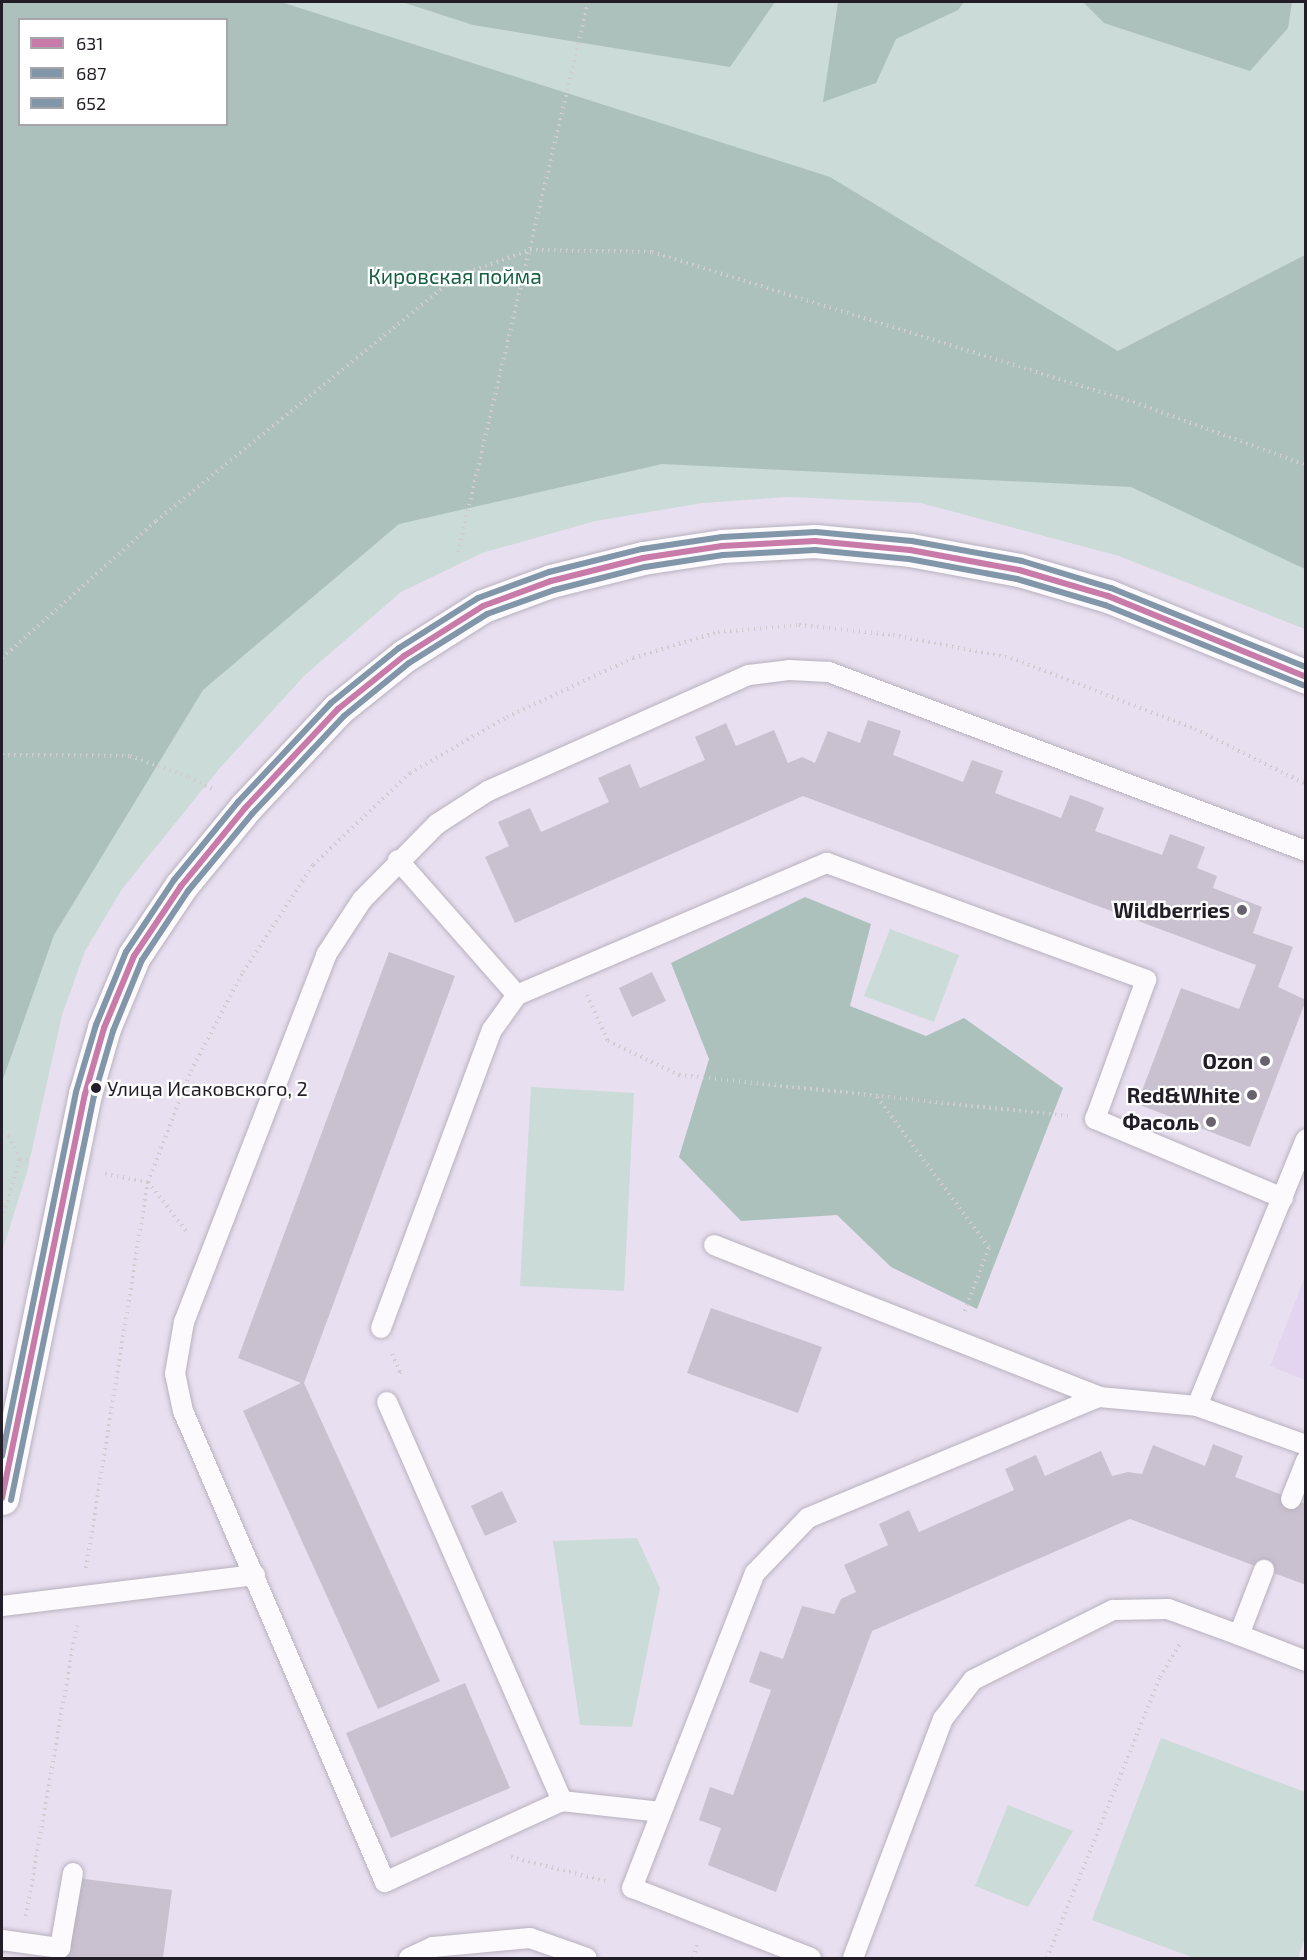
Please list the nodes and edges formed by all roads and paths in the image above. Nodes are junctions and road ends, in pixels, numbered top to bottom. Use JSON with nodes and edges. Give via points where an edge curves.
{"nodes":[{"id":1,"x":588,"y":2,"type":"edge"},
{"id":2,"x":530,"y":250,"type":"junction"},
{"id":3,"x":1305,"y":465,"type":"edge"},
{"id":4,"x":458,"y":552,"type":"dead end"},
{"id":5,"x":2,"y":658,"type":"edge"},
{"id":6,"x":1305,"y":677,"type":"edge"},
{"id":7,"x":1195,"y":729,"type":"dead end"},
{"id":8,"x":2,"y":755,"type":"edge"},
{"id":9,"x":1305,"y":783,"type":"edge"},
{"id":10,"x":245,"y":808,"type":"junction"},
{"id":11,"x":1305,"y":851,"type":"edge"},
{"id":12,"x":398,"y":860,"type":"junction"},
{"id":13,"x":575,"y":970,"type":"junction"},
{"id":14,"x":517,"y":995,"type":"junction"},
{"id":15,"x":191,"y":1071,"type":"dead end"},
{"id":16,"x":877,"y":1096,"type":"junction"},
{"id":17,"x":1095,"y":1119,"type":"junction"},
{"id":18,"x":2,"y":1133,"type":"edge"},
{"id":19,"x":1305,"y":1139,"type":"edge"},
{"id":20,"x":20,"y":1160,"type":"junction"},
{"id":21,"x":29,"y":1161,"type":"dead end"},
{"id":22,"x":101,"y":1173,"type":"dead end"},
{"id":23,"x":148,"y":1182,"type":"junction"},
{"id":24,"x":1283,"y":1198,"type":"junction"},
{"id":25,"x":2,"y":1218,"type":"edge"},
{"id":26,"x":714,"y":1245,"type":"dead end"},
{"id":27,"x":208,"y":1259,"type":"junction"},
{"id":28,"x":385,"y":1337,"type":"joint"},
{"id":29,"x":954,"y":1340,"type":"junction"},
{"id":30,"x":400,"y":1372,"type":"dead end"},
{"id":31,"x":1099,"y":1397,"type":"junction"},
{"id":32,"x":387,"y":1402,"type":"dead end"},
{"id":33,"x":1197,"y":1406,"type":"junction"},
{"id":34,"x":1305,"y":1445,"type":"edge"},
{"id":35,"x":1305,"y":1461,"type":"edge"},
{"id":36,"x":2,"y":1498,"type":"edge"},
{"id":37,"x":1291,"y":1498,"type":"dead end"},
{"id":38,"x":1264,"y":1570,"type":"dead end"},
{"id":39,"x":255,"y":1575,"type":"junction"},
{"id":40,"x":81,"y":1598,"type":"junction"},
{"id":41,"x":2,"y":1606,"type":"edge"},
{"id":42,"x":1196,"y":1619,"type":"junction"},
{"id":43,"x":1239,"y":1635,"type":"junction"},
{"id":44,"x":1305,"y":1661,"type":"edge"},
{"id":45,"x":562,"y":1801,"type":"junction"},
{"id":46,"x":661,"y":1812,"type":"junction"},
{"id":47,"x":505,"y":1856,"type":"dead end"},
{"id":48,"x":73,"y":1873,"type":"dead end"},
{"id":49,"x":632,"y":1888,"type":"junction"},
{"id":50,"x":2,"y":1940,"type":"edge"},
{"id":51,"x":21,"y":1943,"type":"junction"},
{"id":52,"x":697,"y":1949,"type":"dead end"},
{"id":53,"x":59,"y":1953,"type":"edge"},
{"id":54,"x":409,"y":1959,"type":"edge"},
{"id":55,"x":587,"y":1959,"type":"edge"},
{"id":56,"x":693,"y":1959,"type":"edge"},
{"id":57,"x":811,"y":1959,"type":"edge"},
{"id":58,"x":853,"y":1959,"type":"edge"},
{"id":59,"x":1047,"y":1959,"type":"edge"}],
"edges":[{"from":1,"to":2,"type":"path"},
{"from":2,"to":3,"type":"path","via":[[652,252],[1139,404]]},
{"from":2,"to":4,"type":"path"},
{"from":2,"to":5,"type":"path","via":[[457,276],[156,521]]},
{"from":6,"to":10,"type":"street","via":[[1108,596],[1018,570],[910,550],[815,541],[722,546],[643,558],[551,581],[483,606],[404,656],[338,709]]},
{"from":7,"to":9,"type":"path"},
{"from":8,"to":10,"type":"path","via":[[130,756],[189,777]]},
{"from":10,"to":36,"type":"street","via":[[181,886],[134,956],[104,1028],[57,1222]]},
{"from":11,"to":12,"type":"lane","via":[[829,672],[789,669],[749,675],[488,791],[437,824]]},
{"from":12,"to":14,"type":"lane"},
{"from":12,"to":27,"type":"lane","via":[[362,900],[326,955]]},
{"from":13,"to":14,"type":"lane"},
{"from":13,"to":16,"type":"path","via":[[608,1041],[679,1075]]},
{"from":13,"to":17,"type":"lane","via":[[826,863],[1146,981]]},
{"from":14,"to":28,"type":"lane","via":[[492,1030]]},
{"from":15,"to":23,"type":"path"},
{"from":16,"to":17,"type":"path"},
{"from":16,"to":29,"type":"path","via":[[989,1248]]},
{"from":17,"to":24,"type":"lane"},
{"from":18,"to":20,"type":"path","via":[[9,1136]]},
{"from":19,"to":24,"type":"lane"},
{"from":20,"to":21,"type":"path"},
{"from":20,"to":25,"type":"path"},
{"from":22,"to":23,"type":"path"},
{"from":23,"to":27,"type":"path"},
{"from":23,"to":40,"type":"path"},
{"from":24,"to":33,"type":"lane"},
{"from":26,"to":29,"type":"lane"},
{"from":27,"to":39,"type":"lane","via":[[184,1322],[175,1374],[183,1411]]},
{"from":28,"to":30,"type":"path"},
{"from":29,"to":31,"type":"lane"},
{"from":31,"to":33,"type":"lane"},
{"from":31,"to":46,"type":"lane","via":[[808,1518],[755,1573]]},
{"from":32,"to":45,"type":"lane"},
{"from":33,"to":34,"type":"lane"},
{"from":35,"to":37,"type":"lane"},
{"from":38,"to":43,"type":"lane"},
{"from":39,"to":40,"type":"lane"},
{"from":39,"to":45,"type":"lane","via":[[385,1882]]},
{"from":40,"to":41,"type":"lane"},
{"from":40,"to":51,"type":"path"},
{"from":42,"to":43,"type":"lane"},
{"from":42,"to":58,"type":"lane","via":[[1168,1609],[1113,1610],[973,1680],[943,1719]]},
{"from":42,"to":59,"type":"path","via":[[1160,1677]]},
{"from":43,"to":44,"type":"lane"},
{"from":45,"to":46,"type":"lane"},
{"from":46,"to":49,"type":"lane"},
{"from":47,"to":49,"type":"path","via":[[526,1858]]},
{"from":48,"to":53,"type":"lane"},
{"from":49,"to":57,"type":"lane"},
{"from":50,"to":51,"type":"lane"},
{"from":51,"to":53,"type":"lane"},
{"from":52,"to":56,"type":"path"},
{"from":54,"to":55,"type":"lane","via":[[433,1947],[530,1938]]}]}
